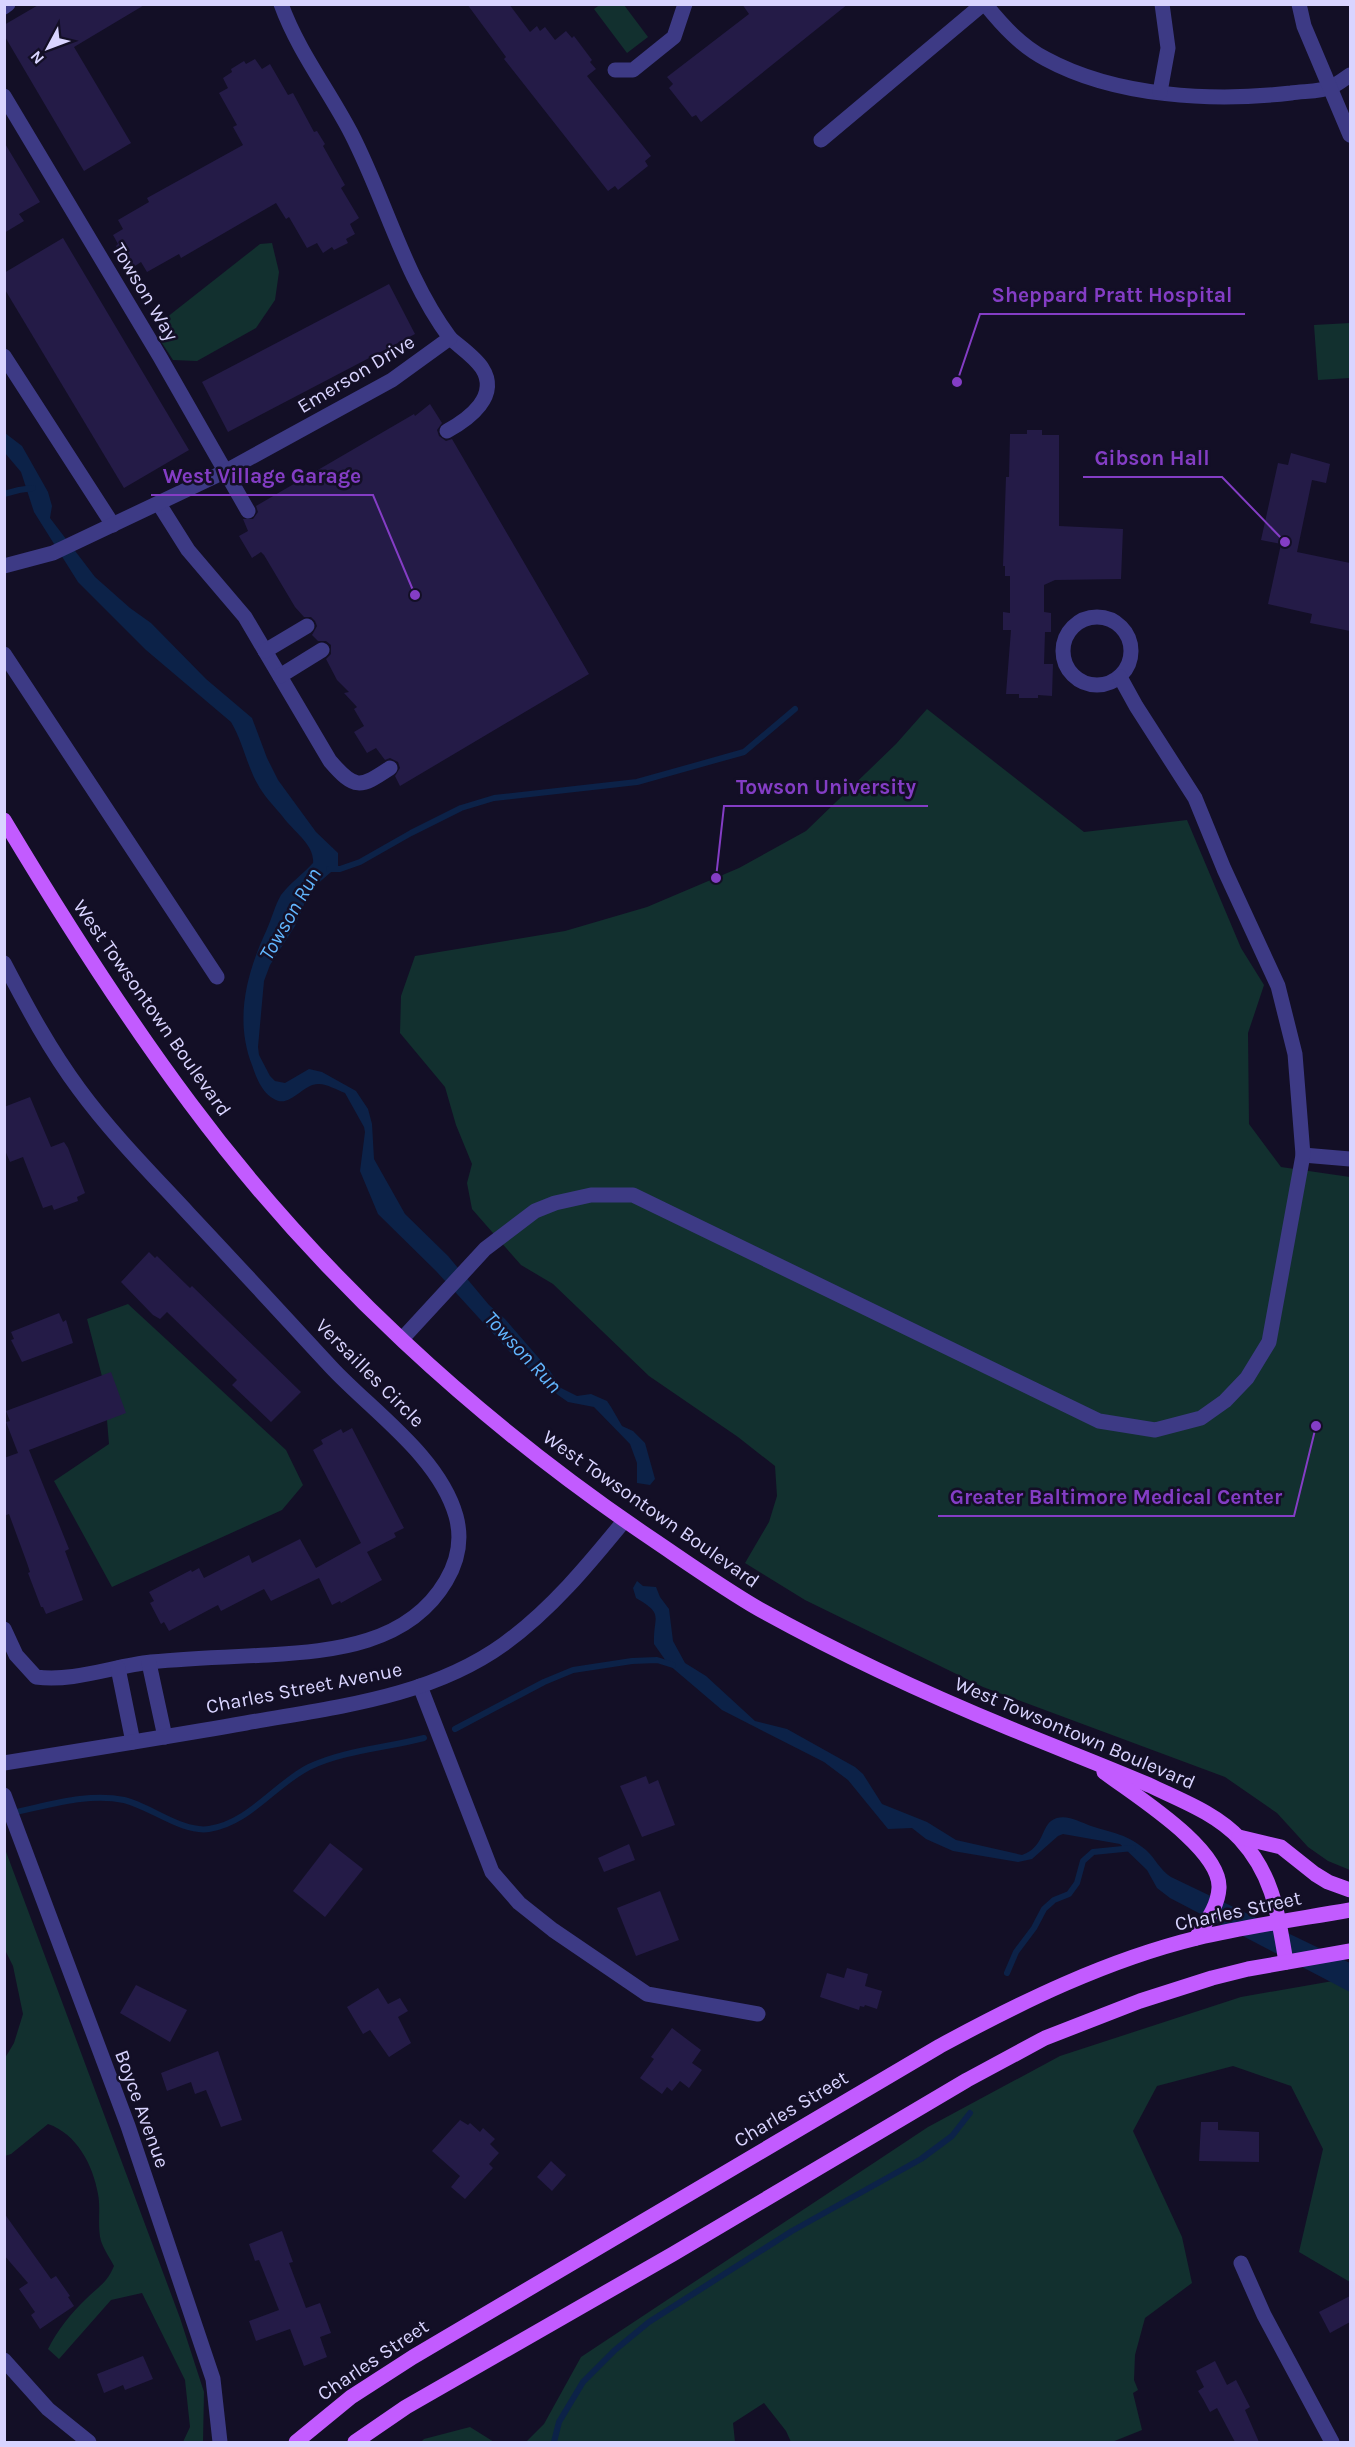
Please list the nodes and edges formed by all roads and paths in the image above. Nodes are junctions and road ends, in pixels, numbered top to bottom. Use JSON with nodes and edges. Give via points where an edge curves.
{"nodes":[{"id":1,"x":282,"y":4,"type":"edge"},
{"id":2,"x":686,"y":4,"type":"edge"},
{"id":3,"x":984,"y":4,"type":"edge"},
{"id":4,"x":1162,"y":4,"type":"edge"},
{"id":5,"x":1299,"y":4,"type":"edge"},
{"id":6,"x":615,"y":70,"type":"dead end"},
{"id":7,"x":1350,"y":75,"type":"edge"},
{"id":8,"x":1330,"y":88,"type":"junction"},
{"id":9,"x":1160,"y":92,"type":"junction"},
{"id":10,"x":4,"y":96,"type":"edge"},
{"id":11,"x":1350,"y":135,"type":"edge"},
{"id":12,"x":821,"y":140,"type":"dead end"},
{"id":13,"x":450,"y":338,"type":"junction"},
{"id":14,"x":4,"y":356,"type":"edge"},
{"id":15,"x":447,"y":431,"type":"dead end"},
{"id":16,"x":226,"y":471,"type":"junction"},
{"id":17,"x":159,"y":504,"type":"junction"},
{"id":18,"x":248,"y":511,"type":"dead end"},
{"id":19,"x":108,"y":528,"type":"junction"},
{"id":20,"x":4,"y":566,"type":"edge"},
{"id":21,"x":307,"y":626,"type":"dead end"},
{"id":22,"x":265,"y":651,"type":"junction"},
{"id":23,"x":322,"y":651,"type":"dead end"},
{"id":24,"x":4,"y":654,"type":"edge"},
{"id":25,"x":280,"y":676,"type":"junction"},
{"id":26,"x":1120,"y":676,"type":"junction"},
{"id":27,"x":390,"y":768,"type":"dead end"},
{"id":28,"x":4,"y":820,"type":"edge"},
{"id":29,"x":4,"y":963,"type":"edge"},
{"id":30,"x":217,"y":977,"type":"dead end"},
{"id":31,"x":1303,"y":1155,"type":"junction"},
{"id":32,"x":1350,"y":1160,"type":"edge"},
{"id":33,"x":402,"y":1339,"type":"junction"},
{"id":34,"x":624,"y":1521,"type":"junction"},
{"id":35,"x":4,"y":1629,"type":"edge"},
{"id":36,"x":149,"y":1662,"type":"junction"},
{"id":37,"x":118,"y":1668,"type":"junction"},
{"id":38,"x":420,"y":1686,"type":"junction"},
{"id":39,"x":165,"y":1737,"type":"junction"},
{"id":40,"x":133,"y":1742,"type":"junction"},
{"id":41,"x":1085,"y":1758,"type":"junction"},
{"id":42,"x":4,"y":1763,"type":"edge"},
{"id":43,"x":9,"y":1807,"type":"edge"},
{"id":44,"x":1239,"y":1837,"type":"junction"},
{"id":45,"x":1350,"y":1890,"type":"edge"},
{"id":46,"x":1350,"y":1910,"type":"edge"},
{"id":47,"x":1279,"y":1922,"type":"junction"},
{"id":48,"x":1196,"y":1938,"type":"junction"},
{"id":49,"x":1350,"y":1951,"type":"edge"},
{"id":50,"x":1286,"y":1962,"type":"junction"},
{"id":51,"x":758,"y":2014,"type":"dead end"},
{"id":52,"x":1241,"y":2263,"type":"dead end"},
{"id":53,"x":4,"y":2360,"type":"edge"},
{"id":54,"x":89,"y":2442,"type":"edge"},
{"id":55,"x":220,"y":2442,"type":"edge"},
{"id":56,"x":296,"y":2442,"type":"edge"},
{"id":57,"x":355,"y":2442,"type":"edge"},
{"id":58,"x":1332,"y":2442,"type":"edge"}],
"edges":[{"from":1,"to":13,"type":"street","via":[[297,43],[355,142],[415,283]]},
{"from":2,"to":6,"type":"street","via":[[674,37],[633,70]]},
{"from":3,"to":9,"type":"street","via":[[1012,36],[1044,58],[1086,77]]},
{"from":3,"to":12,"type":"street"},
{"from":4,"to":9,"type":"street","via":[[1168,48]]},
{"from":5,"to":8,"type":"street"},
{"from":7,"to":8,"type":"street"},
{"from":8,"to":9,"type":"street","via":[[1260,96]]},
{"from":8,"to":11,"type":"street"},
{"from":10,"to":16,"type":"street","name":"Towson Way"},
{"from":13,"to":15,"type":"street","via":[[482,368],[487,386],[481,406]]},
{"from":13,"to":16,"type":"street","name":"Emerson Drive","via":[[392,380]]},
{"from":14,"to":19,"type":"street"},
{"from":16,"to":17,"type":"street","name":"Emerson Drive"},
{"from":16,"to":18,"type":"street","name":"Towson Way"},
{"from":17,"to":19,"type":"street","name":"Emerson Drive"},
{"from":17,"to":22,"type":"street","via":[[188,550],[245,617]]},
{"from":19,"to":20,"type":"street","name":"Emerson Drive","via":[[53,553]]},
{"from":21,"to":22,"type":"street"},
{"from":22,"to":25,"type":"street"},
{"from":23,"to":25,"type":"street"},
{"from":24,"to":30,"type":"street"},
{"from":25,"to":27,"type":"street","via":[[340,773],[352,783],[367,783]]},
{"from":26,"to":26,"type":"street","via":[[1131,656],[1123,629],[1114,621],[1098,617],[1075,625],[1063,648],[1068,669],[1077,678],[1096,685]]},
{"from":26,"to":31,"type":"street","via":[[1195,798],[1278,986],[1295,1054]]},
{"from":28,"to":33,"type":"main road","name":"West Towsontown Boulevard","via":[[110,990],[192,1106],[312,1249]]},
{"from":29,"to":36,"type":"street","name":"Versailles Circle","via":[[49,1046],[80,1091],[137,1158],[349,1386],[413,1446],[442,1485],[456,1516],[459,1544],[454,1568],[428,1606],[392,1631],[368,1641],[317,1652]]},
{"from":31,"to":32,"type":"street"},
{"from":31,"to":33,"type":"street","via":[[1269,1342],[1247,1378],[1225,1401],[1201,1418],[1155,1430],[1099,1421],[633,1196],[591,1195],[535,1211],[485,1249]]},
{"from":33,"to":34,"type":"main road","name":"West Towsontown Boulevard","via":[[525,1447]]},
{"from":34,"to":38,"type":"street","name":"Charles Street Avenue","via":[[529,1624],[503,1645]]},
{"from":34,"to":41,"type":"main road","name":"West Towsontown Boulevard","via":[[756,1607],[815,1638],[935,1697]]},
{"from":35,"to":37,"type":"street","name":"Versailles Circle","via":[[16,1655],[36,1677],[56,1679]]},
{"from":36,"to":37,"type":"street","name":"Versailles Circle"},
{"from":36,"to":39,"type":"street"},
{"from":37,"to":40,"type":"street"},
{"from":38,"to":39,"type":"street","name":"Charles Street Avenue","via":[[354,1704]]},
{"from":38,"to":51,"type":"street","via":[[492,1872],[519,1903],[647,1994]]},
{"from":39,"to":40,"type":"street","name":"Charles Street Avenue"},
{"from":40,"to":42,"type":"street","name":"Charles Street Avenue"},
{"from":41,"to":44,"type":"main road","name":"West Towsontown Boulevard","via":[[1190,1804]]},
{"from":41,"to":48,"type":"main road","via":[[1193,1840],[1209,1859],[1219,1888],[1215,1907]]},
{"from":43,"to":55,"type":"street","name":"Boyce Avenue","via":[[128,2126],[213,2379]]},
{"from":44,"to":45,"type":"main road","via":[[1281,1847],[1328,1882]]},
{"from":44,"to":47,"type":"main road","name":"West Towsontown Boulevard","via":[[1272,1888]]},
{"from":46,"to":47,"type":"main road","name":"Charles Street"},
{"from":47,"to":48,"type":"main road","name":"Charles Street"},
{"from":47,"to":50,"type":"main road","name":"West Towsontown Boulevard"},
{"from":48,"to":56,"type":"main road","name":"Charles Street","via":[[1059,1987],[940,2046],[413,2357],[351,2397]]},
{"from":49,"to":50,"type":"main road"},
{"from":50,"to":57,"type":"main road","via":[[1212,1978],[1140,2001],[1062,2031],[1008,2058],[406,2407]]},
{"from":52,"to":58,"type":"street","via":[[1264,2315]]},
{"from":53,"to":54,"type":"street","via":[[48,2409]]}]}
